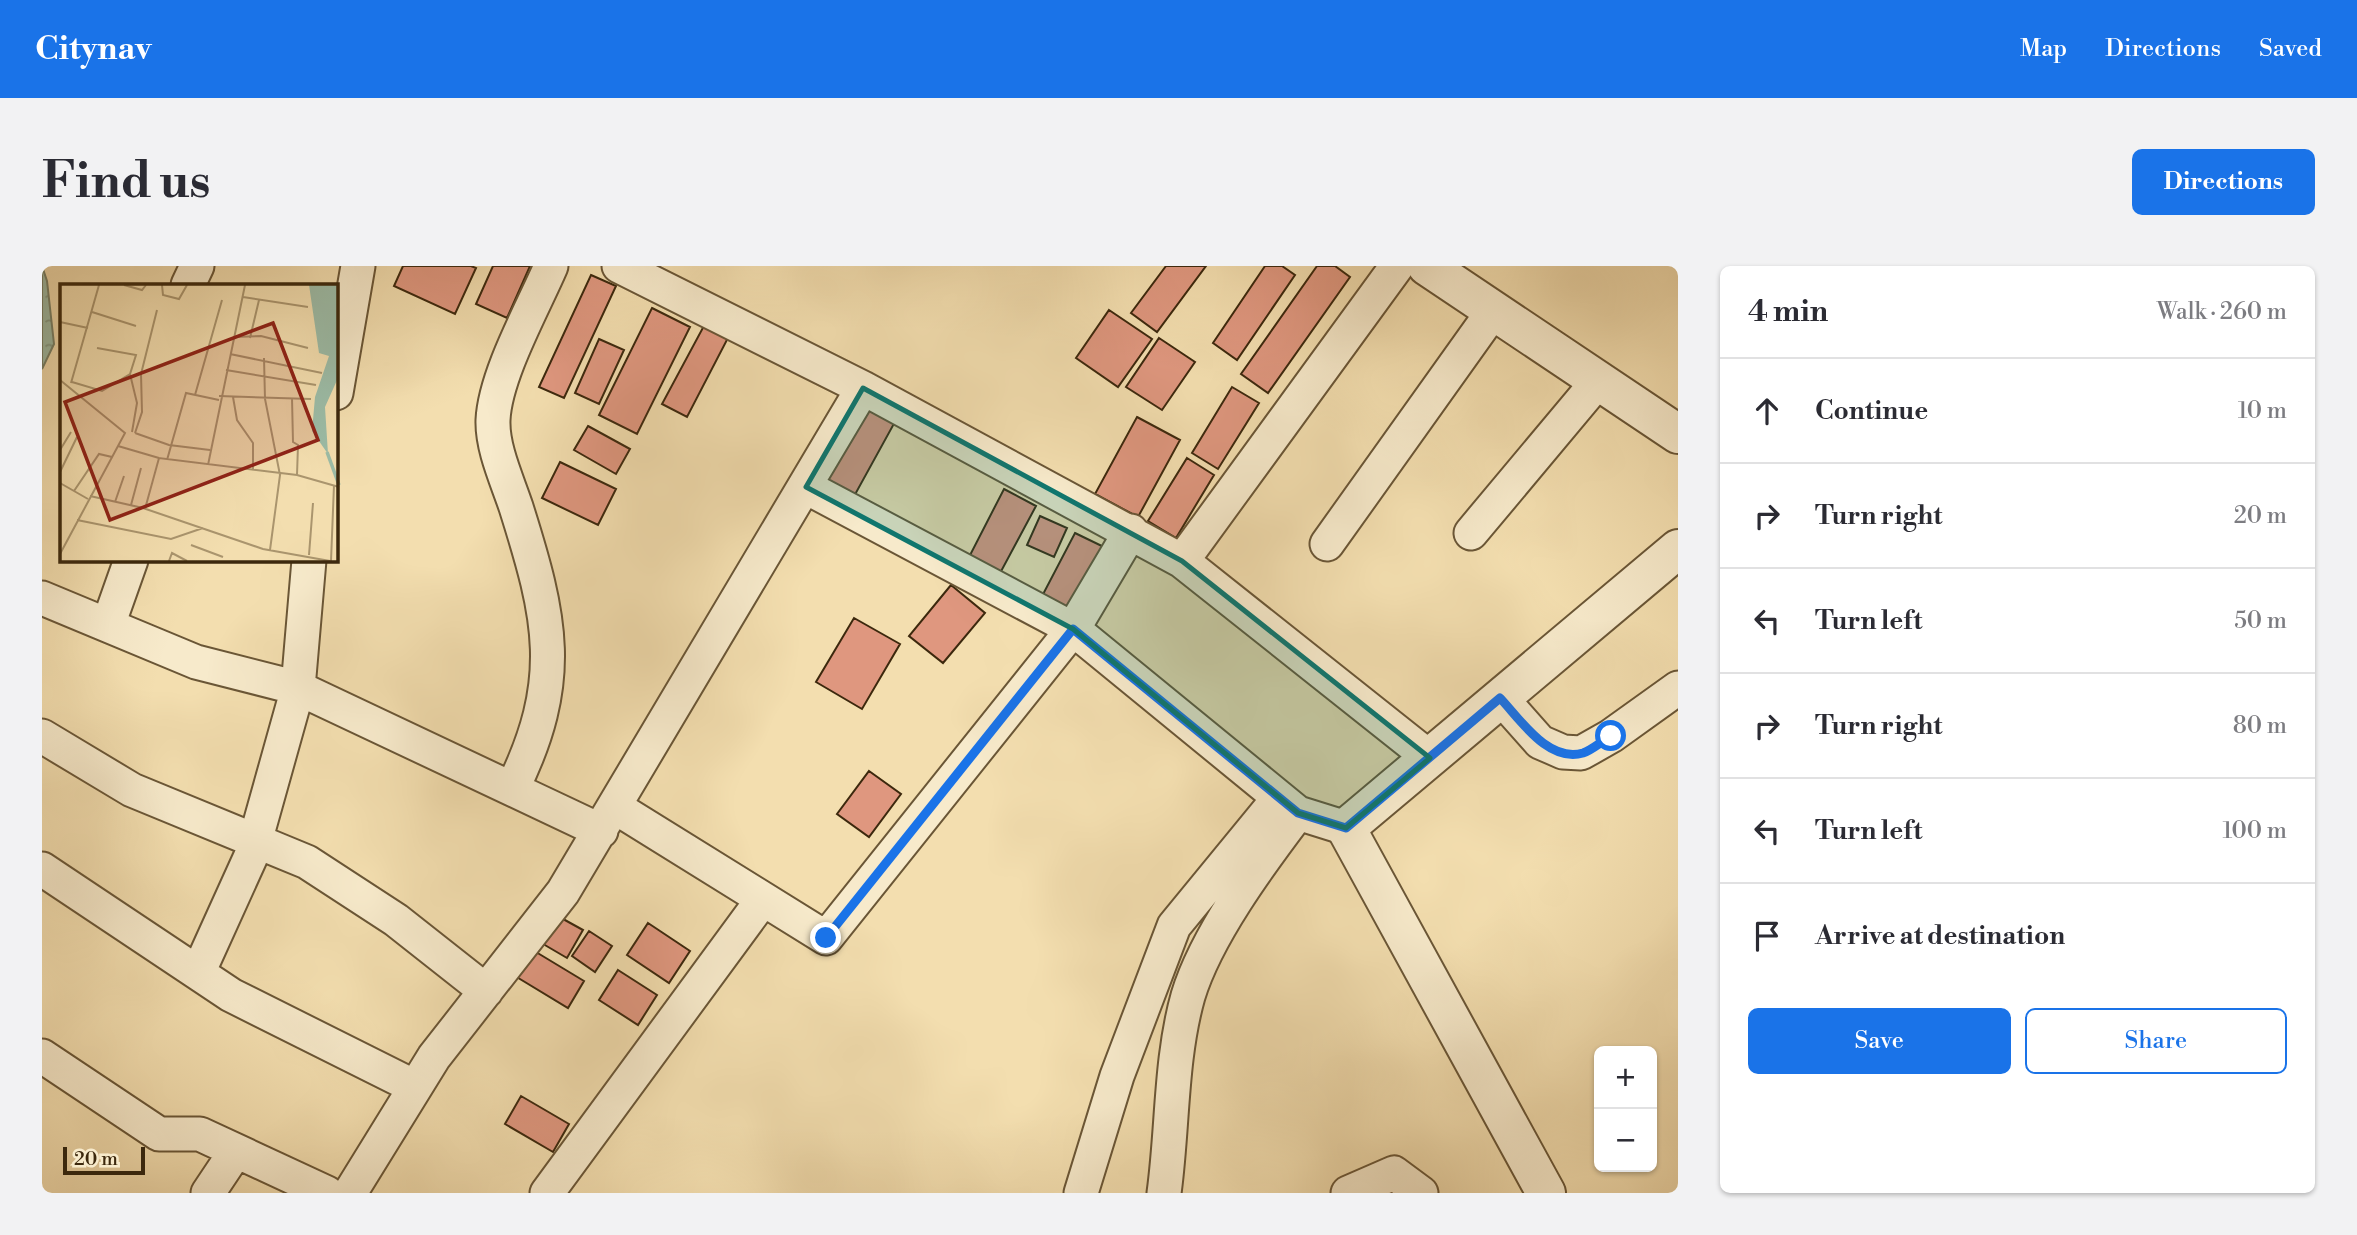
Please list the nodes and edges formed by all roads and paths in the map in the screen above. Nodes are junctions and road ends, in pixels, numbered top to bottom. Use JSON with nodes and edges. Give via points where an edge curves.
{"nodes":[{"id":1,"x":197,"y":266,"type":"edge"},
{"id":2,"x":358,"y":266,"type":"edge"},
{"id":3,"x":551,"y":266,"type":"edge"},
{"id":4,"x":619,"y":266,"type":"edge"},
{"id":5,"x":1397,"y":266,"type":"edge"},
{"id":6,"x":1427,"y":266,"type":"edge"},
{"id":7,"x":188,"y":284,"type":"edge"},
{"id":8,"x":1494,"y":310,"type":"junction"},
{"id":9,"x":1599,"y":380,"type":"junction"},
{"id":10,"x":338,"y":381,"type":"edge"},
{"id":11,"x":863,"y":388,"type":"junction"},
{"id":12,"x":1678,"y":433,"type":"edge"},
{"id":13,"x":806,"y":487,"type":"junction"},
{"id":14,"x":1131,"y":531,"type":"junction"},
{"id":15,"x":1471,"y":533,"type":"dead end"},
{"id":16,"x":1327,"y":544,"type":"dead end"},
{"id":17,"x":1678,"y":548,"type":"edge"},
{"id":18,"x":1182,"y":561,"type":"junction"},
{"id":19,"x":130,"y":562,"type":"edge"},
{"id":20,"x":309,"y":562,"type":"edge"},
{"id":21,"x":42,"y":598,"type":"edge"},
{"id":22,"x":108,"y":625,"type":"junction"},
{"id":23,"x":1073,"y":629,"type":"junction"},
{"id":24,"x":298,"y":688,"type":"junction"},
{"id":25,"x":1678,"y":688,"type":"edge"},
{"id":26,"x":1500,"y":698,"type":"junction"},
{"id":27,"x":42,"y":736,"type":"edge"},
{"id":28,"x":1430,"y":758,"type":"junction"},
{"id":29,"x":512,"y":789,"type":"junction"},
{"id":30,"x":1288,"y":805,"type":"junction"},
{"id":31,"x":608,"y":819,"type":"junction"},
{"id":32,"x":1346,"y":828,"type":"junction"},
{"id":33,"x":255,"y":841,"type":"junction"},
{"id":34,"x":42,"y":869,"type":"edge"},
{"id":35,"x":763,"y":899,"type":"junction"},
{"id":36,"x":198,"y":973,"type":"junction"},
{"id":37,"x":486,"y":991,"type":"junction"},
{"id":38,"x":42,"y":1056,"type":"edge"},
{"id":39,"x":415,"y":1087,"type":"junction"},
{"id":40,"x":236,"y":1151,"type":"junction"},
{"id":41,"x":208,"y":1193,"type":"edge"},
{"id":42,"x":327,"y":1193,"type":"edge"},
{"id":43,"x":350,"y":1193,"type":"edge"},
{"id":44,"x":547,"y":1193,"type":"edge"},
{"id":45,"x":1081,"y":1193,"type":"edge"},
{"id":46,"x":1164,"y":1193,"type":"edge"},
{"id":47,"x":1348,"y":1193,"type":"edge"},
{"id":48,"x":1421,"y":1193,"type":"edge"},
{"id":49,"x":1546,"y":1193,"type":"edge"}],
"edges":[{"from":1,"to":7,"type":"street"},
{"from":2,"to":10,"type":"street"},
{"from":3,"to":29,"type":"street","via":[[497,393],[493,422],[547,617],[548,669],[542,713]]},
{"from":4,"to":11,"type":"street"},
{"from":5,"to":18,"type":"street"},
{"from":6,"to":8,"type":"street"},
{"from":8,"to":9,"type":"street"},
{"from":8,"to":16,"type":"street"},
{"from":9,"to":12,"type":"street"},
{"from":9,"to":15,"type":"street"},
{"from":11,"to":13,"type":"street"},
{"from":11,"to":14,"type":"street"},
{"from":13,"to":23,"type":"street"},
{"from":13,"to":31,"type":"street"},
{"from":14,"to":18,"type":"street"},
{"from":14,"to":23,"type":"street"},
{"from":17,"to":26,"type":"street"},
{"from":18,"to":28,"type":"street"},
{"from":19,"to":22,"type":"street"},
{"from":20,"to":24,"type":"street"},
{"from":21,"to":22,"type":"street"},
{"from":22,"to":24,"type":"street","via":[[196,663]]},
{"from":23,"to":30,"type":"street"},
{"from":23,"to":35,"type":"street","via":[[826,938]]},
{"from":24,"to":29,"type":"street"},
{"from":24,"to":33,"type":"street"},
{"from":25,"to":26,"type":"street","via":[[1581,753],[1563,752],[1540,742]]},
{"from":26,"to":28,"type":"street"},
{"from":27,"to":33,"type":"street","via":[[132,790]]},
{"from":28,"to":32,"type":"street"},
{"from":29,"to":31,"type":"street"},
{"from":30,"to":32,"type":"street"},
{"from":30,"to":45,"type":"street","via":[[1174,926],[1117,1076]]},
{"from":30,"to":46,"type":"street","via":[[1208,948],[1188,997],[1172,1090]]},
{"from":31,"to":35,"type":"street"},
{"from":31,"to":37,"type":"street","via":[[563,892]]},
{"from":32,"to":49,"type":"street"},
{"from":33,"to":36,"type":"street"},
{"from":33,"to":37,"type":"street","via":[[340,882]]},
{"from":34,"to":36,"type":"street"},
{"from":35,"to":44,"type":"street"},
{"from":36,"to":39,"type":"street","via":[[231,995]]},
{"from":37,"to":39,"type":"street"},
{"from":38,"to":40,"type":"street","via":[[159,1134],[200,1134]]},
{"from":39,"to":43,"type":"street"},
{"from":40,"to":41,"type":"street"},
{"from":40,"to":42,"type":"street"},
{"from":47,"to":48,"type":"street","via":[[1394,1173]]}]}
